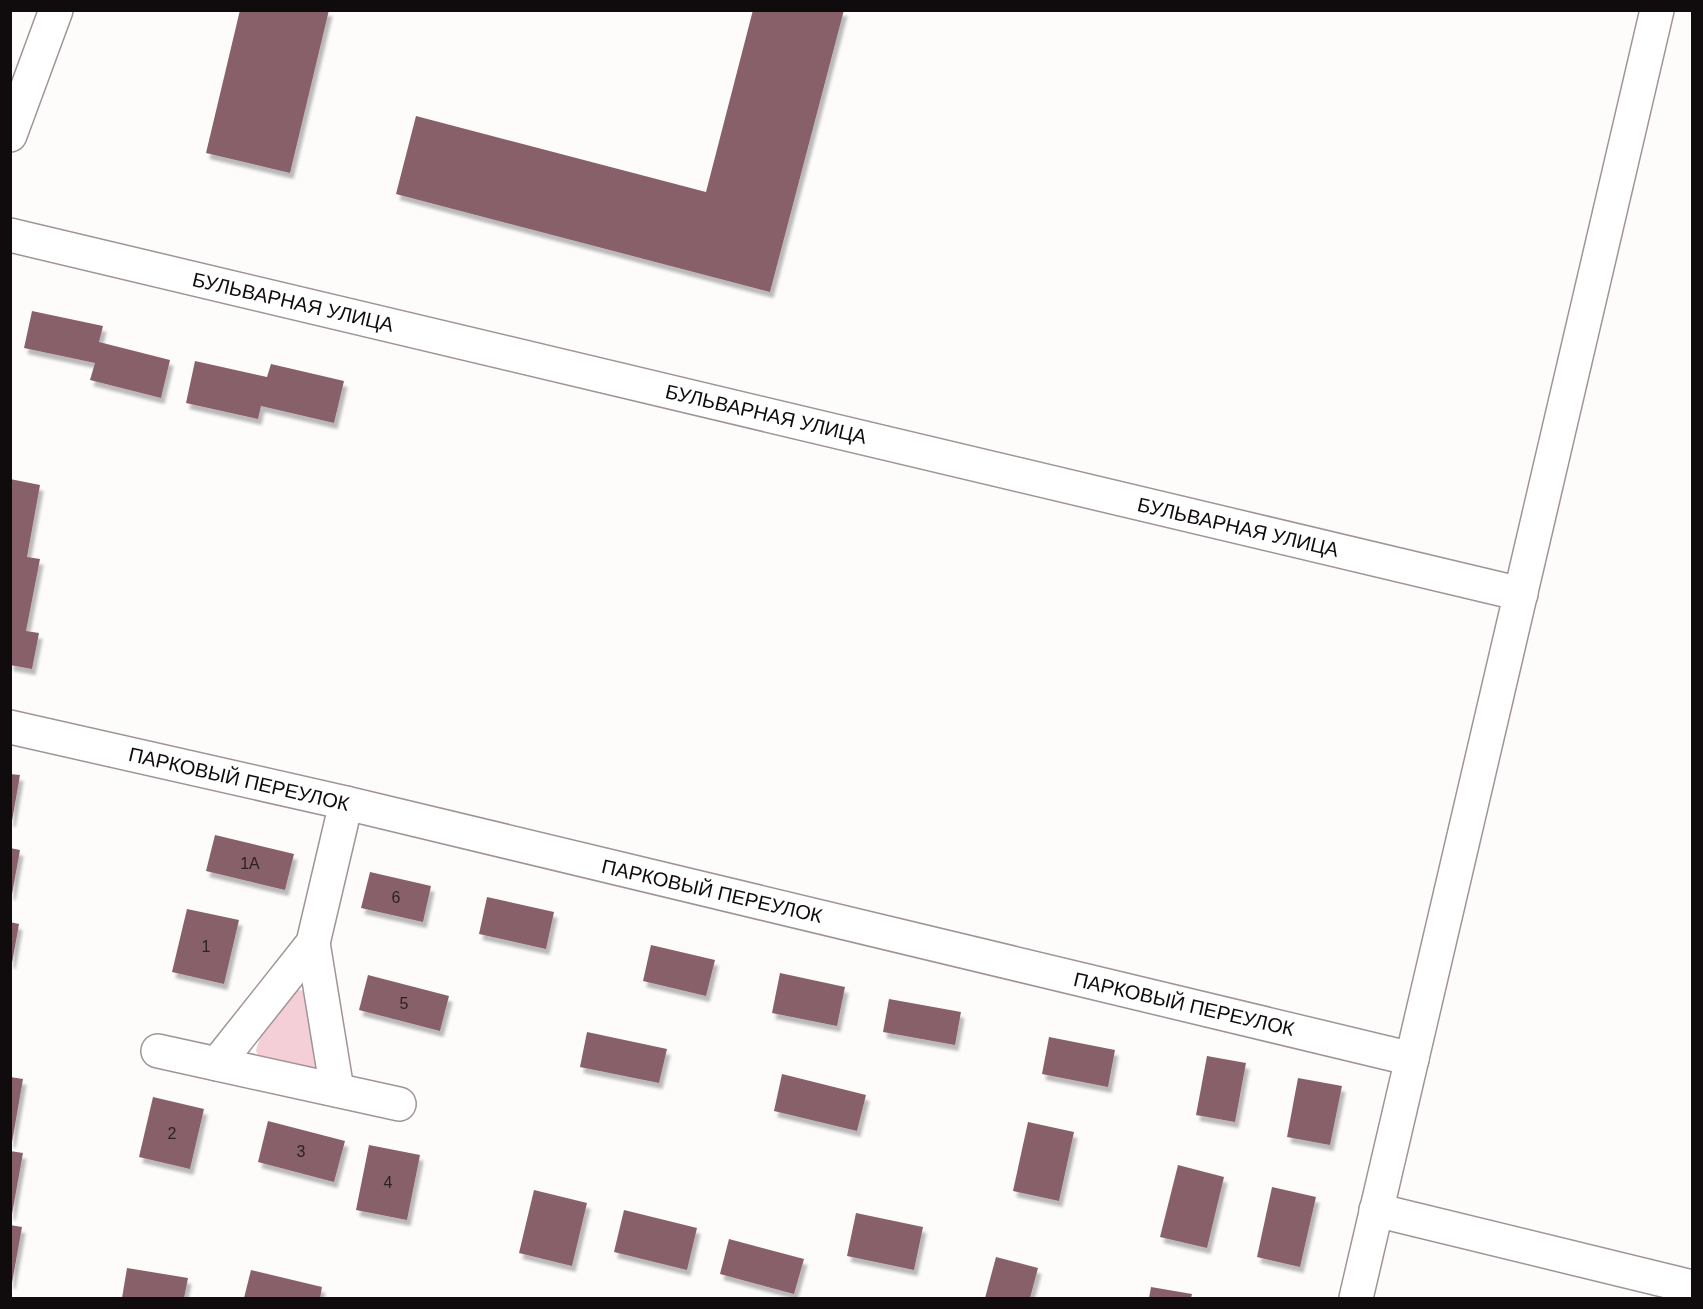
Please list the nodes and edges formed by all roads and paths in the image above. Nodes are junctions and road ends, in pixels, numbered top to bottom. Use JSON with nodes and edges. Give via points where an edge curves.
{"nodes":[{"id":1,"x":56,"y":10,"type":"edge"},
{"id":2,"x":1657,"y":10,"type":"edge"},
{"id":3,"x":10,"y":135,"type":"edge"},
{"id":4,"x":10,"y":235,"type":"edge"},
{"id":5,"x":1521,"y":594,"type":"junction"},
{"id":6,"x":10,"y":727,"type":"edge"},
{"id":7,"x":346,"y":803,"type":"junction"},
{"id":8,"x":313,"y":943,"type":"junction"},
{"id":9,"x":158,"y":1051,"type":"dead end"},
{"id":10,"x":1412,"y":1059,"type":"junction"},
{"id":11,"x":218,"y":1064,"type":"junction"},
{"id":12,"x":337,"y":1090,"type":"junction"},
{"id":13,"x":399,"y":1104,"type":"dead end"},
{"id":14,"x":1377,"y":1210,"type":"junction"},
{"id":15,"x":1692,"y":1287,"type":"edge"},
{"id":16,"x":1356,"y":1299,"type":"edge"}],
"edges":[{"from":1,"to":3,"type":"street"},
{"from":2,"to":5,"type":"street"},
{"from":4,"to":5,"type":"street","name":"БУЛЬВАРНАЯ УЛИЦА"},
{"from":5,"to":10,"type":"street"},
{"from":6,"to":7,"type":"street","name":"ПАРКОВЫЙ ПЕРЕУЛОК"},
{"from":7,"to":8,"type":"street"},
{"from":7,"to":10,"type":"street","name":"ПАРКОВЫЙ ПЕРЕУЛОК"},
{"from":8,"to":11,"type":"street"},
{"from":8,"to":12,"type":"street"},
{"from":9,"to":11,"type":"street"},
{"from":10,"to":14,"type":"street"},
{"from":11,"to":12,"type":"street"},
{"from":12,"to":13,"type":"street"},
{"from":14,"to":15,"type":"street"},
{"from":14,"to":16,"type":"street"}]}
